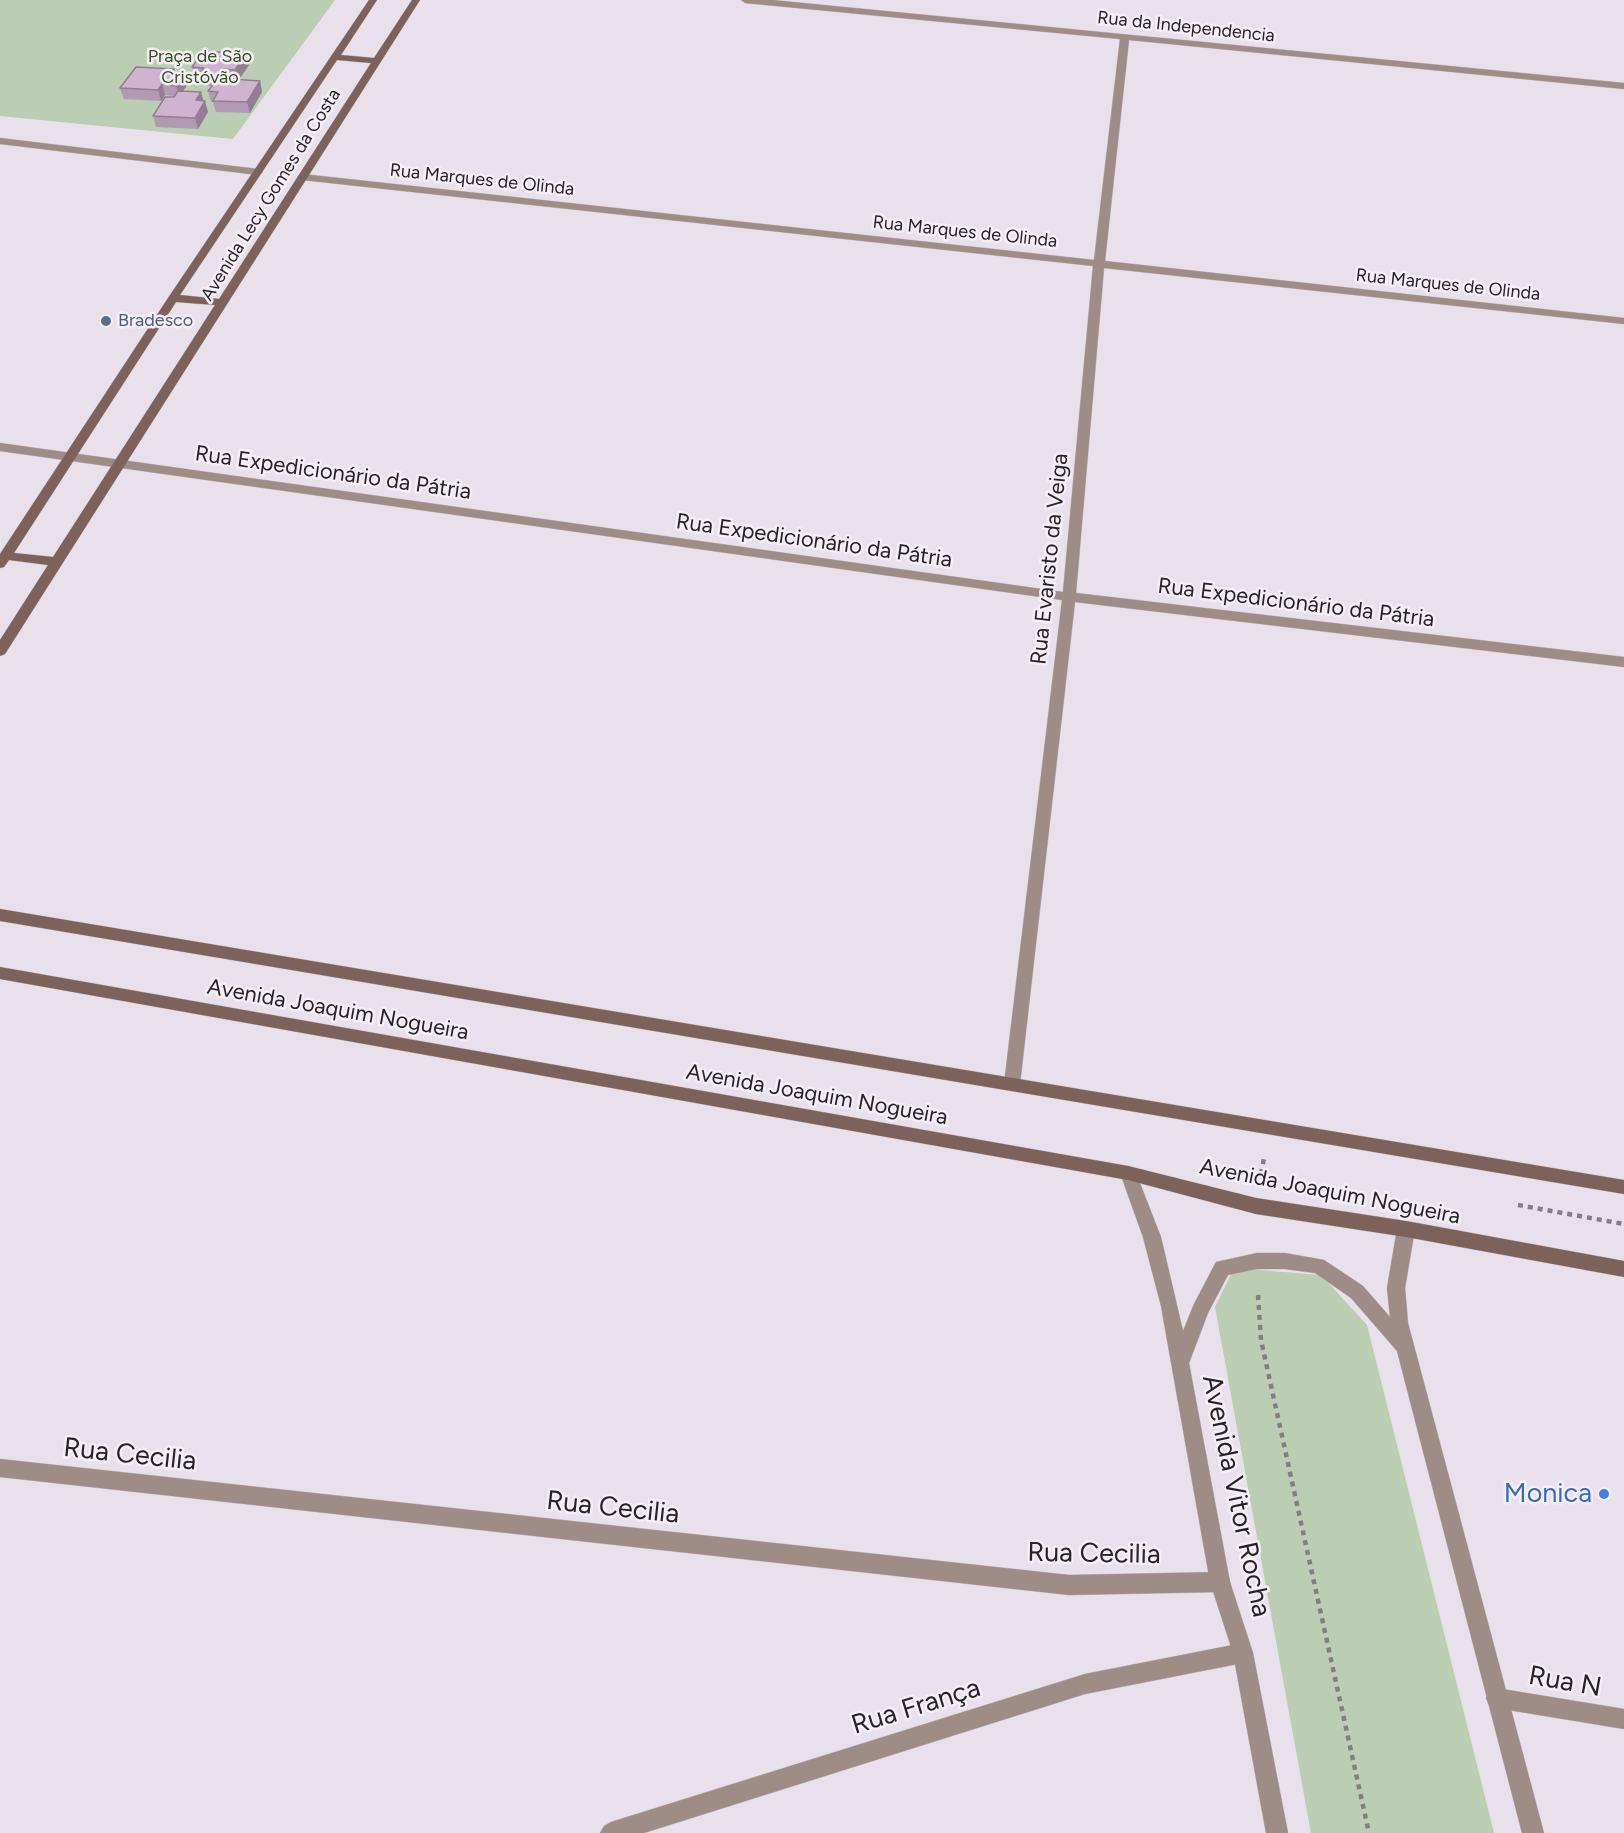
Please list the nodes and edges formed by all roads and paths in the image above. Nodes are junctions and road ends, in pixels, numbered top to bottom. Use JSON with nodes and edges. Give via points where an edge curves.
{"nodes":[{"id":1,"x":373,"y":0,"type":"edge"},
{"id":2,"x":416,"y":0,"type":"edge"},
{"id":3,"x":745,"y":0,"type":"edge"},
{"id":4,"x":1125,"y":37,"type":"junction"},
{"id":5,"x":334,"y":57,"type":"junction"},
{"id":6,"x":376,"y":61,"type":"junction"},
{"id":7,"x":1624,"y":86,"type":"edge"},
{"id":8,"x":0,"y":141,"type":"edge"},
{"id":9,"x":258,"y":172,"type":"junction"},
{"id":10,"x":302,"y":177,"type":"junction"},
{"id":11,"x":1099,"y":263,"type":"junction"},
{"id":12,"x":173,"y":298,"type":"junction"},
{"id":13,"x":223,"y":303,"type":"junction"},
{"id":14,"x":1624,"y":321,"type":"edge"},
{"id":15,"x":0,"y":447,"type":"edge"},
{"id":16,"x":72,"y":456,"type":"junction"},
{"id":17,"x":119,"y":464,"type":"junction"},
{"id":18,"x":3,"y":560,"type":"edge"},
{"id":19,"x":57,"y":562,"type":"junction"},
{"id":20,"x":1069,"y":597,"type":"junction"},
{"id":21,"x":0,"y":651,"type":"edge"},
{"id":22,"x":1624,"y":662,"type":"edge"},
{"id":23,"x":0,"y":915,"type":"edge"},
{"id":24,"x":0,"y":973,"type":"edge"},
{"id":25,"x":1012,"y":1084,"type":"junction"},
{"id":26,"x":1269,"y":1127,"type":"junction"},
{"id":27,"x":1128,"y":1173,"type":"junction"},
{"id":28,"x":1624,"y":1187,"type":"edge"},
{"id":29,"x":1256,"y":1206,"type":"junction"},
{"id":30,"x":1406,"y":1229,"type":"junction"},
{"id":31,"x":1257,"y":1261,"type":"junction"},
{"id":32,"x":1624,"y":1269,"type":"edge"},
{"id":33,"x":1405,"y":1348,"type":"junction"},
{"id":34,"x":1181,"y":1362,"type":"junction"},
{"id":35,"x":0,"y":1468,"type":"edge"},
{"id":36,"x":1220,"y":1582,"type":"junction"},
{"id":37,"x":1243,"y":1653,"type":"junction"},
{"id":38,"x":1496,"y":1698,"type":"junction"},
{"id":39,"x":1624,"y":1719,"type":"edge"},
{"id":40,"x":611,"y":1833,"type":"edge"},
{"id":41,"x":1277,"y":1833,"type":"edge"},
{"id":42,"x":1369,"y":1833,"type":"edge"},
{"id":43,"x":1533,"y":1833,"type":"edge"}],
"edges":[{"from":1,"to":5,"type":"main road","name":"Avenida Lecy Gomes da Costa"},
{"from":2,"to":6,"type":"main road","name":"Avenida Lecy Gomes da Costa"},
{"from":3,"to":4,"type":"street","name":"Rua da Independencia"},
{"from":4,"to":7,"type":"street","name":"Rua da Independencia"},
{"from":4,"to":11,"type":"street","name":"Rua Evaristo da Veiga"},
{"from":5,"to":6,"type":"main road"},
{"from":5,"to":9,"type":"main road","name":"Avenida Lecy Gomes da Costa"},
{"from":6,"to":10,"type":"main road","name":"Avenida Lecy Gomes da Costa"},
{"from":8,"to":9,"type":"street"},
{"from":9,"to":12,"type":"main road","name":"Avenida Lecy Gomes da Costa"},
{"from":10,"to":11,"type":"street","name":"Rua Marques de Olinda"},
{"from":10,"to":13,"type":"main road","name":"Avenida Lecy Gomes da Costa"},
{"from":11,"to":14,"type":"street","name":"Rua Marques de Olinda"},
{"from":11,"to":20,"type":"street","name":"Rua Evaristo da Veiga"},
{"from":12,"to":13,"type":"main road"},
{"from":12,"to":16,"type":"main road","name":"Avenida Lecy Gomes da Costa"},
{"from":13,"to":17,"type":"main road","name":"Avenida Lecy Gomes da Costa"},
{"from":15,"to":16,"type":"street","name":"Rua Expedicionário da Pátria"},
{"from":16,"to":17,"type":"street","name":"Rua Expedicionário da Pátria"},
{"from":16,"to":18,"type":"main road","name":"Avenida Lecy Gomes da Costa"},
{"from":17,"to":19,"type":"main road","name":"Avenida Lecy Gomes da Costa"},
{"from":17,"to":20,"type":"street","name":"Rua Expedicionário da Pátria"},
{"from":18,"to":19,"type":"main road"},
{"from":19,"to":21,"type":"main road","name":"Avenida Lecy Gomes da Costa"},
{"from":20,"to":22,"type":"street","name":"Rua Expedicionário da Pátria"},
{"from":20,"to":25,"type":"street","name":"Rua Evaristo da Veiga"},
{"from":23,"to":25,"type":"main road","name":"Avenida Joaquim Nogueira"},
{"from":24,"to":27,"type":"main road","name":"Avenida Joaquim Nogueira"},
{"from":25,"to":26,"type":"main road","name":"Avenida Joaquim Nogueira"},
{"from":26,"to":28,"type":"main road","name":"Avenida Joaquim Nogueira"},
{"from":26,"to":29,"type":"path"},
{"from":27,"to":29,"type":"main road","name":"Avenida Joaquim Nogueira"},
{"from":27,"to":34,"type":"street","name":"Avenida Vitor Rocha","via":[[1152,1237]]},
{"from":29,"to":30,"type":"main road","name":"Avenida Joaquim Nogueira"},
{"from":30,"to":32,"type":"main road","name":"Avenida Joaquim Nogueira"},
{"from":30,"to":33,"type":"street","via":[[1396,1288]]},
{"from":31,"to":33,"type":"street","via":[[1318,1266],[1358,1292]]},
{"from":31,"to":34,"type":"street","via":[[1222,1268],[1200,1310]]},
{"from":31,"to":42,"type":"path","via":[[1261,1340]]},
{"from":33,"to":38,"type":"street"},
{"from":34,"to":36,"type":"street","name":"Avenida Vitor Rocha"},
{"from":35,"to":36,"type":"street","name":"Rua Cecilia","via":[[1069,1585]]},
{"from":36,"to":37,"type":"street","name":"Avenida Vitor Rocha"},
{"from":37,"to":40,"type":"street","name":"Rua França","via":[[1085,1684]]},
{"from":37,"to":41,"type":"street","name":"Avenida Vitor Rocha"},
{"from":38,"to":39,"type":"street","name":"Rua N"},
{"from":38,"to":43,"type":"street"}]}
